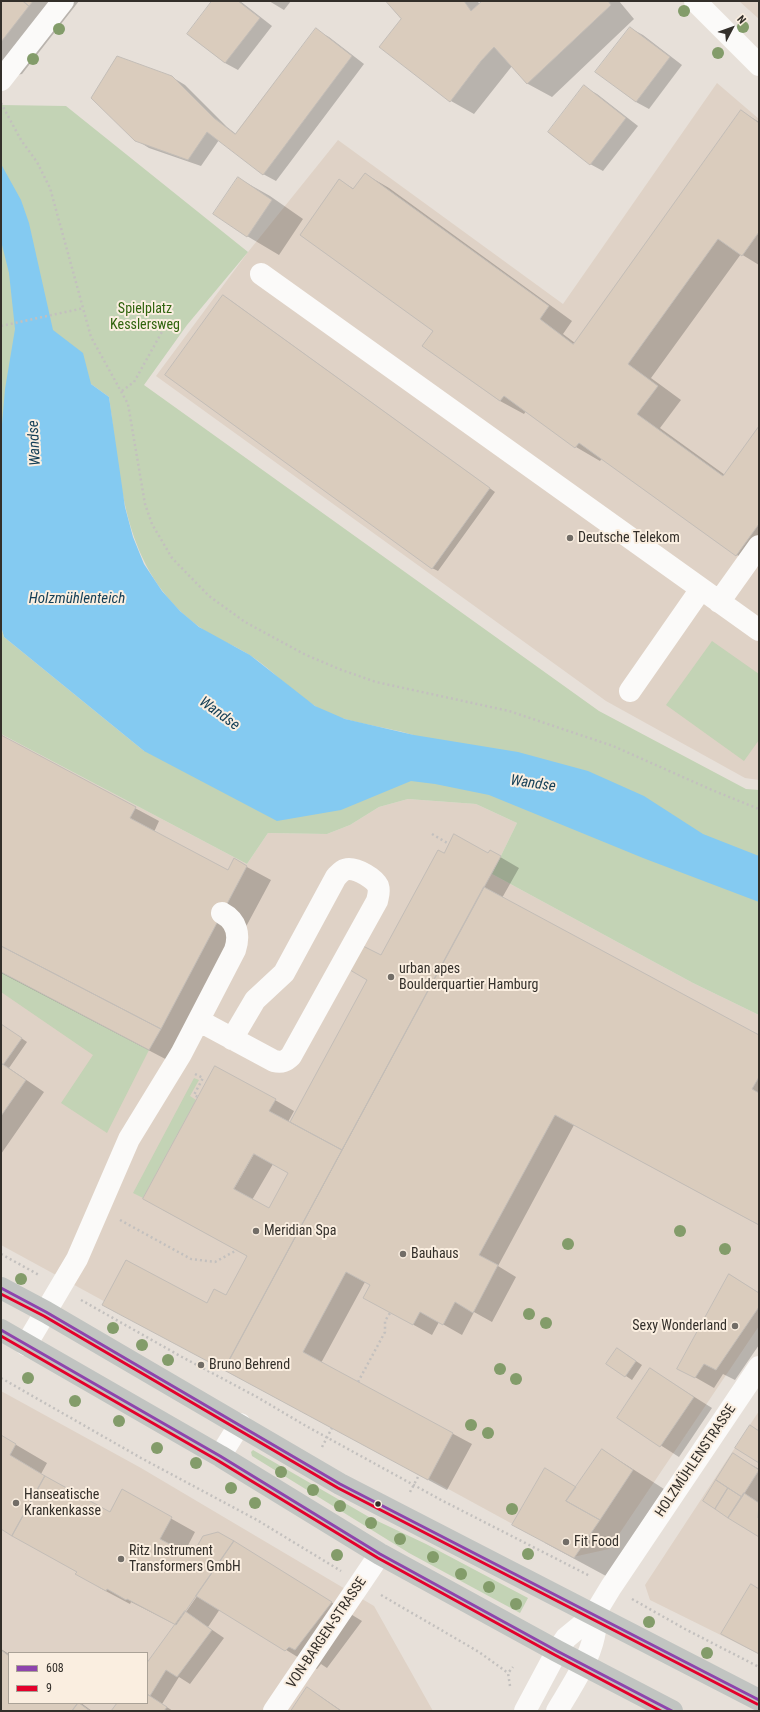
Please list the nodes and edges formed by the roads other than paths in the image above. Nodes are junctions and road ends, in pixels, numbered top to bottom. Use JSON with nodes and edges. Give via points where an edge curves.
{"nodes":[{"id":1,"x":63,"y":1,"type":"edge"},
{"id":2,"x":695,"y":1,"type":"edge"},
{"id":3,"x":759,"y":65,"type":"edge"},
{"id":4,"x":1,"y":80,"type":"edge"},
{"id":5,"x":261,"y":274,"type":"dead end"},
{"id":6,"x":759,"y":546,"type":"edge"},
{"id":7,"x":701,"y":589,"type":"junction"},
{"id":8,"x":720,"y":602,"type":"junction"},
{"id":9,"x":759,"y":630,"type":"edge"},
{"id":10,"x":630,"y":691,"type":"dead end"},
{"id":11,"x":222,"y":913,"type":"dead end"},
{"id":12,"x":197,"y":1025,"type":"junction"},
{"id":13,"x":232,"y":1039,"type":"junction"},
{"id":14,"x":1,"y":1288,"type":"edge"},
{"id":15,"x":46,"y":1312,"type":"junction"},
{"id":16,"x":1,"y":1330,"type":"edge"},
{"id":17,"x":26,"y":1345,"type":"junction"},
{"id":18,"x":759,"y":1367,"type":"edge"},
{"id":19,"x":240,"y":1424,"type":"junction"},
{"id":20,"x":220,"y":1456,"type":"junction"},
{"id":21,"x":380,"y":1554,"type":"junction"},
{"id":22,"x":594,"y":1615,"type":"junction"},
{"id":23,"x":557,"y":1651,"type":"junction"},
{"id":24,"x":583,"y":1665,"type":"junction"},
{"id":25,"x":759,"y":1700,"type":"edge"},
{"id":26,"x":274,"y":1711,"type":"edge"},
{"id":27,"x":525,"y":1711,"type":"edge"},
{"id":28,"x":557,"y":1711,"type":"edge"},
{"id":29,"x":672,"y":1711,"type":"edge"}],
"edges":[{"from":1,"to":4,"type":"street"},
{"from":2,"to":3,"type":"street"},
{"from":5,"to":7,"type":"street"},
{"from":6,"to":8,"type":"street"},
{"from":7,"to":8,"type":"street"},
{"from":7,"to":10,"type":"street"},
{"from":8,"to":9,"type":"street"},
{"from":11,"to":12,"type":"street","via":[[231,919],[235,926],[238,944]]},
{"from":12,"to":13,"type":"street","via":[[207,1025]]},
{"from":12,"to":15,"type":"street","via":[[129,1139],[77,1259]]},
{"from":13,"to":13,"type":"street","via":[[274,1062],[286,1061],[291,1056],[377,902],[378,886],[373,880],[356,870],[348,869],[336,877],[284,973],[255,1000]]},
{"from":14,"to":15,"type":"main road"},
{"from":15,"to":17,"type":"street"},
{"from":15,"to":19,"type":"main road"},
{"from":16,"to":17,"type":"main road"},
{"from":17,"to":20,"type":"main road"},
{"from":18,"to":22,"type":"street","name":"HOLZMÜHLENSTRASSE"},
{"from":19,"to":20,"type":"street"},
{"from":19,"to":22,"type":"main road","via":[[374,1502]]},
{"from":20,"to":21,"type":"main road"},
{"from":21,"to":23,"type":"main road"},
{"from":21,"to":26,"type":"street","name":"VON-BARGEN-STRASSE"},
{"from":22,"to":23,"type":"street","via":[[566,1638]]},
{"from":22,"to":24,"type":"street","via":[[594,1637]]},
{"from":22,"to":25,"type":"main road"},
{"from":23,"to":24,"type":"main road"},
{"from":23,"to":27,"type":"street"},
{"from":24,"to":28,"type":"street"},
{"from":24,"to":29,"type":"main road"}]}
